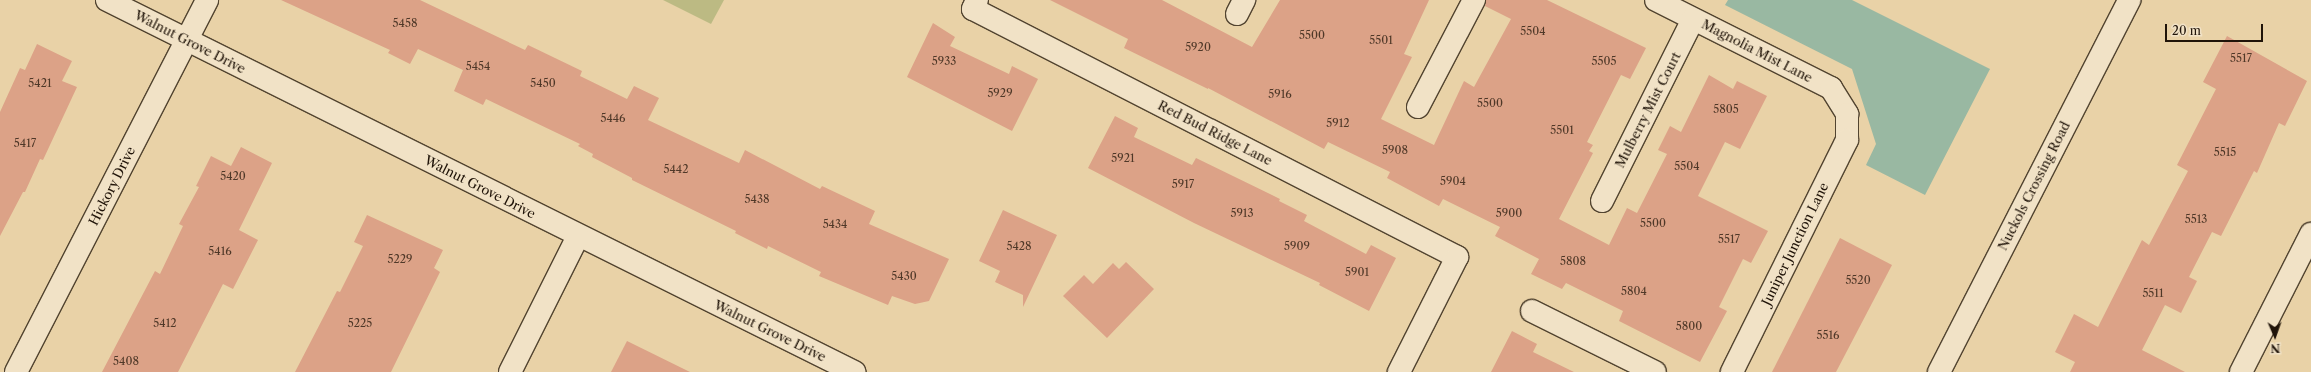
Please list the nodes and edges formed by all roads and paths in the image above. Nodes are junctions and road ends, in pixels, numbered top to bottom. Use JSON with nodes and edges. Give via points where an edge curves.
{"nodes":[{"id":1,"x":106,"y":0,"type":"edge"},
{"id":2,"x":207,"y":0,"type":"edge"},
{"id":3,"x":1474,"y":0,"type":"edge"},
{"id":4,"x":1656,"y":0,"type":"edge"},
{"id":5,"x":2129,"y":0,"type":"edge"},
{"id":6,"x":975,"y":4,"type":"edge"},
{"id":7,"x":1694,"y":19,"type":"junction"},
{"id":8,"x":187,"y":40,"type":"junction"},
{"id":9,"x":1418,"y":107,"type":"dead end"},
{"id":10,"x":1848,"y":114,"type":"joint"},
{"id":11,"x":1602,"y":201,"type":"dead end"},
{"id":12,"x":2311,"y":234,"type":"edge"},
{"id":13,"x":578,"y":236,"type":"junction"},
{"id":14,"x":1532,"y":311,"type":"dead end"},
{"id":15,"x":16,"y":372,"type":"edge"},
{"id":16,"x":510,"y":372,"type":"edge"},
{"id":17,"x":854,"y":372,"type":"edge"},
{"id":18,"x":1399,"y":372,"type":"edge"},
{"id":19,"x":1655,"y":372,"type":"edge"},
{"id":20,"x":1732,"y":372,"type":"edge"},
{"id":21,"x":1939,"y":372,"type":"edge"},
{"id":22,"x":2241,"y":372,"type":"edge"}],
"edges":[{"from":1,"to":8,"type":"street","name":"Walnut Grove Drive"},
{"from":2,"to":8,"type":"street","name":"Hickory Drive"},
{"from":3,"to":9,"type":"street"},
{"from":4,"to":7,"type":"street","name":"Magnolia Mist Lane"},
{"from":5,"to":21,"type":"street","name":"Nuckols Crossing Road"},
{"from":6,"to":18,"type":"street","name":"Red Bud Ridge Lane","via":[[1457,257]]},
{"from":7,"to":10,"type":"street","name":"Magnolia Mist Lane","via":[[1831,88]]},
{"from":7,"to":11,"type":"street","name":"Mulberry Mist Court"},
{"from":8,"to":13,"type":"street","name":"Walnut Grove Drive"},
{"from":8,"to":15,"type":"street","name":"Hickory Drive"},
{"from":10,"to":20,"type":"street","name":"Juniper Junction Lane","via":[[1847,140]]},
{"from":12,"to":22,"type":"street"},
{"from":13,"to":16,"type":"street"},
{"from":13,"to":17,"type":"street","name":"Walnut Grove Drive"},
{"from":14,"to":19,"type":"street"}]}
